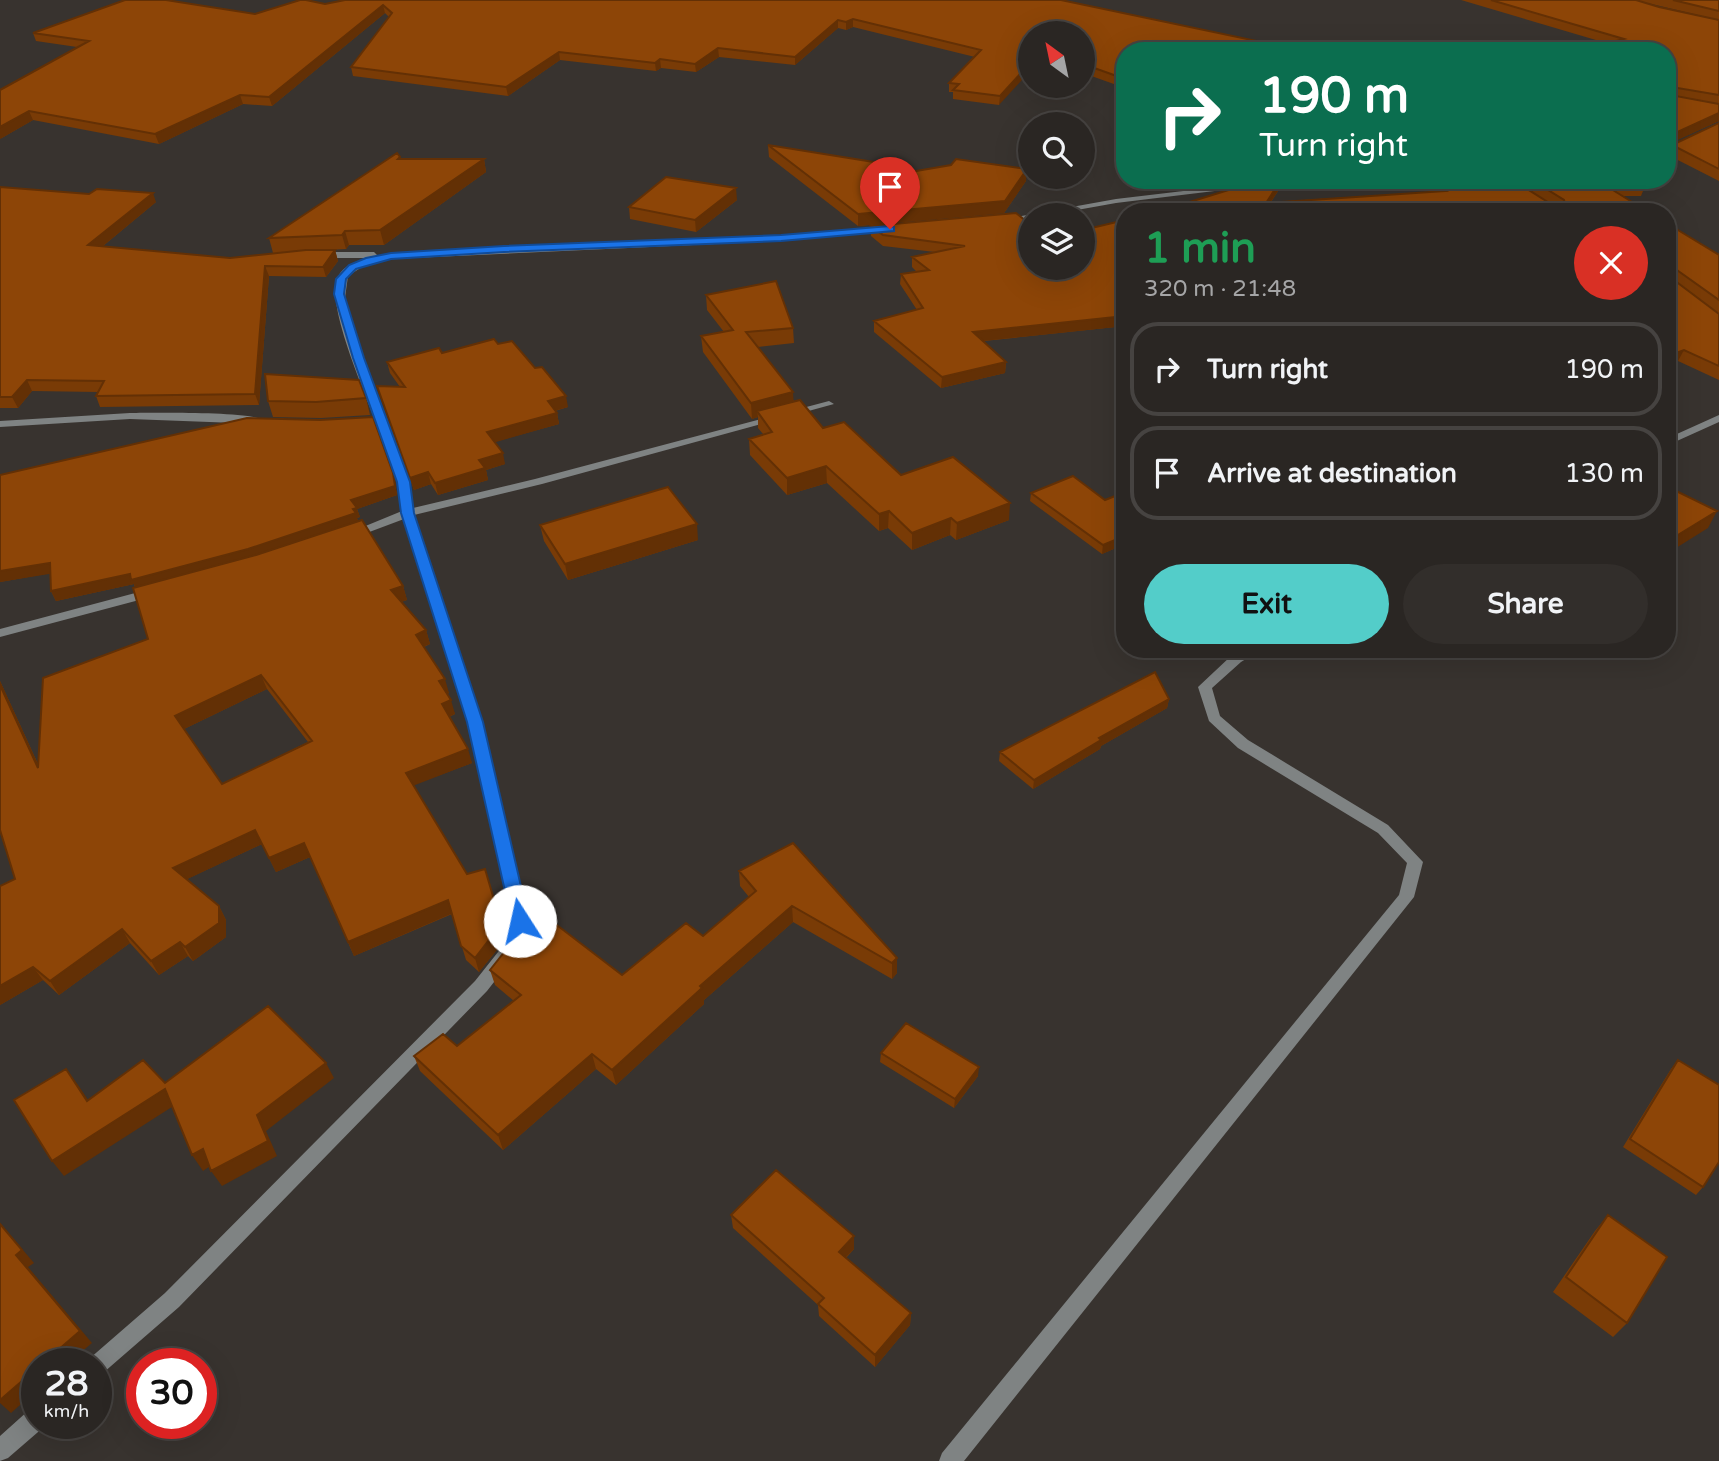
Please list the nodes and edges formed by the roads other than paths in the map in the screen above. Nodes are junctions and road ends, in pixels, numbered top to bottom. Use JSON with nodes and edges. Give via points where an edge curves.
{"nodes":[{"id":1,"x":1719,"y":125,"type":"edge"},
{"id":2,"x":1676,"y":146,"type":"edge"},
{"id":3,"x":1221,"y":189,"type":"edge"},
{"id":4,"x":1095,"y":205,"type":"edge"},
{"id":5,"x":1018,"y":218,"type":"edge"},
{"id":6,"x":993,"y":221,"type":"edge"},
{"id":7,"x":903,"y":228,"type":"edge"},
{"id":8,"x":309,"y":256,"type":"edge"},
{"id":9,"x":391,"y":256,"type":"junction"},
{"id":10,"x":829,"y":404,"type":"dead end"},
{"id":11,"x":1719,"y":418,"type":"edge"},
{"id":12,"x":275,"y":422,"type":"edge"},
{"id":13,"x":0,"y":424,"type":"edge"},
{"id":14,"x":1676,"y":438,"type":"edge"},
{"id":15,"x":408,"y":513,"type":"junction"},
{"id":16,"x":339,"y":539,"type":"edge"},
{"id":17,"x":164,"y":589,"type":"edge"},
{"id":18,"x":0,"y":633,"type":"edge"},
{"id":19,"x":1238,"y":658,"type":"edge"},
{"id":20,"x":112,"y":1352,"type":"edge"},
{"id":21,"x":21,"y":1432,"type":"edge"},
{"id":22,"x":0,"y":1450,"type":"edge"},
{"id":23,"x":950,"y":1461,"type":"edge"}],
"edges":[{"from":1,"to":2,"type":"street"},
{"from":3,"to":4,"type":"street"},
{"from":5,"to":6,"type":"street"},
{"from":7,"to":9,"type":"street"},
{"from":8,"to":9,"type":"street"},
{"from":9,"to":15,"type":"street","via":[[352,267],[341,279],[339,294],[376,420],[404,482]]},
{"from":10,"to":15,"type":"street"},
{"from":11,"to":14,"type":"street"},
{"from":12,"to":13,"type":"street","via":[[156,415],[76,416]]},
{"from":15,"to":16,"type":"street"},
{"from":15,"to":20,"type":"street","via":[[475,722],[520,921],[509,950],[481,986],[172,1300]]},
{"from":17,"to":18,"type":"street"},
{"from":19,"to":23,"type":"street","via":[[1205,687],[1214,718],[1243,744],[1383,829],[1415,862],[1406,897]]},
{"from":21,"to":22,"type":"street"}]}
